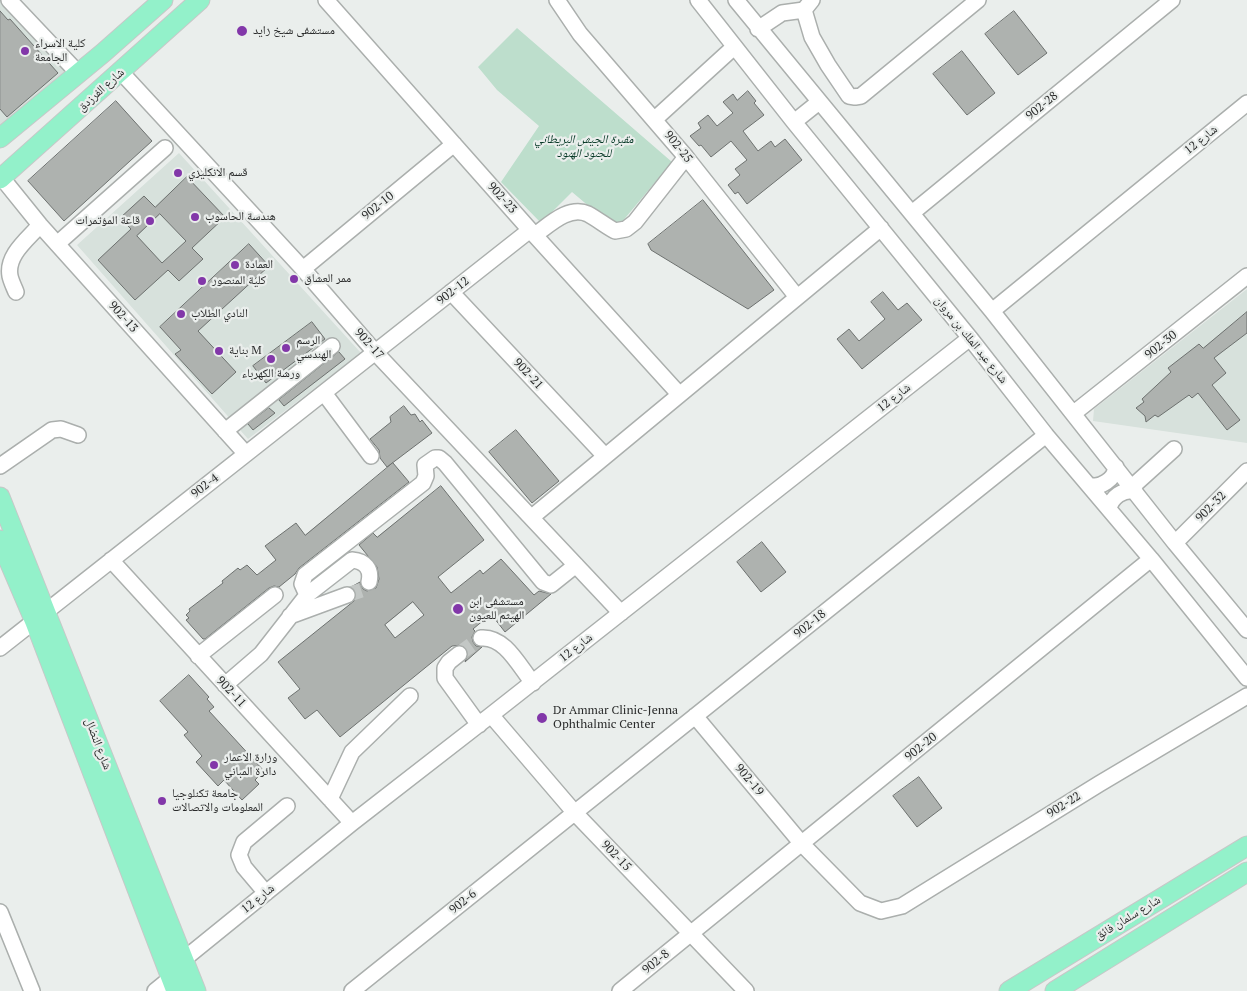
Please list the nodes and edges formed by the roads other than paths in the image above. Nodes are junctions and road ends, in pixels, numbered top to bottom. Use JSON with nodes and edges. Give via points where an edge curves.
{"nodes":[{"id":1,"x":9,"y":0,"type":"edge"},
{"id":2,"x":163,"y":0,"type":"edge"},
{"id":3,"x":200,"y":0,"type":"edge"},
{"id":4,"x":326,"y":0,"type":"edge"},
{"id":5,"x":557,"y":0,"type":"edge"},
{"id":6,"x":698,"y":0,"type":"edge"},
{"id":7,"x":978,"y":0,"type":"edge"},
{"id":8,"x":1172,"y":0,"type":"edge"},
{"id":9,"x":741,"y":2,"type":"edge"},
{"id":10,"x":808,"y":5,"type":"edge"},
{"id":11,"x":758,"y":29,"type":"junction"},
{"id":12,"x":734,"y":47,"type":"junction"},
{"id":13,"x":121,"y":72,"type":"junction"},
{"id":14,"x":78,"y":73,"type":"junction"},
{"id":15,"x":819,"y":102,"type":"junction"},
{"id":16,"x":1247,"y":103,"type":"edge"},
{"id":17,"x":655,"y":119,"type":"junction"},
{"id":18,"x":794,"y":122,"type":"junction"},
{"id":19,"x":0,"y":138,"type":"edge"},
{"id":20,"x":454,"y":144,"type":"junction"},
{"id":21,"x":165,"y":148,"type":"dead end"},
{"id":22,"x":686,"y":156,"type":"junction"},
{"id":23,"x":1,"y":179,"type":"edge"},
{"id":24,"x":912,"y":213,"type":"junction"},
{"id":25,"x":40,"y":225,"type":"junction"},
{"id":26,"x":881,"y":228,"type":"junction"},
{"id":27,"x":533,"y":233,"type":"junction"},
{"id":28,"x":58,"y":244,"type":"junction"},
{"id":29,"x":303,"y":269,"type":"junction"},
{"id":30,"x":1247,"y":276,"type":"edge"},
{"id":31,"x":16,"y":292,"type":"dead end"},
{"id":32,"x":451,"y":292,"type":"junction"},
{"id":33,"x":797,"y":297,"type":"junction"},
{"id":34,"x":992,"y":311,"type":"junction"},
{"id":35,"x":970,"y":338,"type":"junction"},
{"id":36,"x":332,"y":346,"type":"dead end"},
{"id":37,"x":375,"y":352,"type":"junction"},
{"id":38,"x":324,"y":393,"type":"junction"},
{"id":39,"x":679,"y":394,"type":"junction"},
{"id":40,"x":1074,"y":413,"type":"junction"},
{"id":41,"x":224,"y":431,"type":"junction"},
{"id":42,"x":78,"y":435,"type":"dead end"},
{"id":43,"x":1046,"y":435,"type":"junction"},
{"id":44,"x":1174,"y":449,"type":"dead end"},
{"id":45,"x":246,"y":454,"type":"junction"},
{"id":46,"x":371,"y":456,"type":"dead end"},
{"id":47,"x":605,"y":456,"type":"junction"},
{"id":48,"x":0,"y":466,"type":"edge"},
{"id":49,"x":1116,"y":467,"type":"junction"},
{"id":50,"x":1247,"y":471,"type":"edge"},
{"id":51,"x":1088,"y":485,"type":"junction"},
{"id":52,"x":1133,"y":489,"type":"junction"},
{"id":53,"x":0,"y":497,"type":"edge"},
{"id":54,"x":1109,"y":509,"type":"junction"},
{"id":55,"x":532,"y":517,"type":"junction"},
{"id":56,"x":0,"y":540,"type":"edge"},
{"id":57,"x":1176,"y":542,"type":"junction"},
{"id":58,"x":1151,"y":559,"type":"junction"},
{"id":59,"x":111,"y":560,"type":"junction"},
{"id":60,"x":576,"y":565,"type":"junction"},
{"id":61,"x":369,"y":582,"type":"dead end"},
{"id":62,"x":275,"y":595,"type":"dead end"},
{"id":63,"x":307,"y":595,"type":"junction"},
{"id":64,"x":347,"y":595,"type":"tunnel mouth"},
{"id":65,"x":621,"y":613,"type":"junction"},
{"id":66,"x":41,"y":616,"type":"junction"},
{"id":67,"x":288,"y":617,"type":"junction"},
{"id":68,"x":1247,"y":630,"type":"edge"},
{"id":69,"x":480,"y":638,"type":"dead end"},
{"id":70,"x":0,"y":648,"type":"edge"},
{"id":71,"x":459,"y":654,"type":"tunnel mouth"},
{"id":72,"x":198,"y":656,"type":"junction"},
{"id":73,"x":1247,"y":678,"type":"edge"},
{"id":74,"x":533,"y":683,"type":"junction"},
{"id":75,"x":225,"y":685,"type":"junction"},
{"id":76,"x":410,"y":696,"type":"dead end"},
{"id":77,"x":1247,"y":696,"type":"edge"},
{"id":78,"x":491,"y":715,"type":"junction"},
{"id":79,"x":695,"y":716,"type":"junction"},
{"id":80,"x":479,"y":725,"type":"junction"},
{"id":81,"x":330,"y":799,"type":"junction"},
{"id":82,"x":287,"y":806,"type":"dead end"},
{"id":83,"x":574,"y":813,"type":"junction"},
{"id":84,"x":352,"y":823,"type":"junction"},
{"id":85,"x":802,"y":844,"type":"junction"},
{"id":86,"x":1247,"y":846,"type":"edge"},
{"id":87,"x":1246,"y":872,"type":"edge"},
{"id":88,"x":266,"y":893,"type":"junction"},
{"id":89,"x":881,"y":911,"type":"joint"},
{"id":90,"x":0,"y":912,"type":"edge"},
{"id":91,"x":691,"y":934,"type":"junction"},
{"id":92,"x":183,"y":960,"type":"junction"},
{"id":93,"x":174,"y":985,"type":"edge"},
{"id":94,"x":32,"y":991,"type":"edge"},
{"id":95,"x":155,"y":991,"type":"edge"},
{"id":96,"x":196,"y":991,"type":"edge"},
{"id":97,"x":352,"y":991,"type":"edge"},
{"id":98,"x":620,"y":991,"type":"edge"},
{"id":99,"x":746,"y":991,"type":"edge"},
{"id":100,"x":1009,"y":991,"type":"edge"},
{"id":101,"x":1055,"y":991,"type":"edge"}],
"edges":[{"from":1,"to":14,"type":"street"},
{"from":2,"to":14,"type":"main road"},
{"from":3,"to":13,"type":"main road","name":"شارع الفرزدق"},
{"from":4,"to":20,"type":"street","name":"902-23"},
{"from":5,"to":17,"type":"street","name":"902-25","via":[[580,34]]},
{"from":6,"to":12,"type":"street","name":"شارع عبد الملك بن مروان"},
{"from":7,"to":10,"type":"street","via":[[861,96],[855,97],[849,96],[812,38]]},
{"from":8,"to":24,"type":"street","name":"902-28"},
{"from":9,"to":11,"type":"street"},
{"from":10,"to":11,"type":"street","via":[[782,14]]},
{"from":11,"to":15,"type":"street"},
{"from":12,"to":17,"type":"street"},
{"from":12,"to":18,"type":"street","name":"شارع عبد الملك بن مروان"},
{"from":13,"to":23,"type":"main road","name":"شارع الفرزدق"},
{"from":13,"to":29,"type":"street","name":"902-17"},
{"from":14,"to":19,"type":"main road"},
{"from":15,"to":18,"type":"street"},
{"from":15,"to":24,"type":"street"},
{"from":16,"to":34,"type":"street","name":"شارع 12"},
{"from":17,"to":22,"type":"street","name":"902-25"},
{"from":18,"to":26,"type":"street","name":"شارع عبد الملك بن مروان"},
{"from":20,"to":27,"type":"street","name":"902-23"},
{"from":20,"to":29,"type":"street","name":"902-10"},
{"from":21,"to":28,"type":"street"},
{"from":22,"to":27,"type":"street","name":"902-12","via":[[635,222],[626,229],[615,231],[586,213],[576,212],[566,214]]},
{"from":22,"to":33,"type":"street","name":"902-25"},
{"from":23,"to":25,"type":"street","name":"902-13"},
{"from":24,"to":34,"type":"street"},
{"from":25,"to":28,"type":"street","name":"902-13"},
{"from":25,"to":31,"type":"street","via":[[13,255],[10,276]]},
{"from":26,"to":33,"type":"street"},
{"from":26,"to":35,"type":"street","name":"شارع عبد الملك بن مروان"},
{"from":27,"to":32,"type":"street","name":"902-12"},
{"from":27,"to":39,"type":"street","name":"902-23"},
{"from":28,"to":41,"type":"street","name":"902-13"},
{"from":29,"to":37,"type":"street","name":"902-17"},
{"from":30,"to":40,"type":"street","name":"902-30"},
{"from":32,"to":37,"type":"street","name":"902-12"},
{"from":32,"to":47,"type":"street","name":"902-21"},
{"from":33,"to":39,"type":"street"},
{"from":34,"to":40,"type":"street"},
{"from":35,"to":43,"type":"street","name":"شارع عبد الملك بن مروان"},
{"from":35,"to":65,"type":"street","name":"شارع 12"},
{"from":36,"to":41,"type":"street"},
{"from":37,"to":38,"type":"street","name":"902-4"},
{"from":37,"to":55,"type":"street","name":"902-17"},
{"from":38,"to":45,"type":"street","name":"902-4"},
{"from":38,"to":46,"type":"street"},
{"from":39,"to":47,"type":"street"},
{"from":40,"to":49,"type":"street"},
{"from":41,"to":45,"type":"street","name":"902-13"},
{"from":42,"to":48,"type":"street","via":[[61,429],[52,430]]},
{"from":43,"to":51,"type":"street","name":"شارع عبد الملك بن مروان"},
{"from":43,"to":79,"type":"street","name":"902-18"},
{"from":44,"to":52,"type":"street"},
{"from":45,"to":59,"type":"street","name":"902-4"},
{"from":47,"to":55,"type":"street"},
{"from":49,"to":51,"type":"street","via":[[1114,475],[1104,483]]},
{"from":49,"to":52,"type":"street"},
{"from":50,"to":57,"type":"street","name":"902-32"},
{"from":51,"to":54,"type":"street","name":"شارع عبد الملك بن مروان"},
{"from":52,"to":54,"type":"street","via":[[1118,495]]},
{"from":52,"to":57,"type":"street"},
{"from":53,"to":66,"type":"main road","name":"شارع النضال"},
{"from":54,"to":58,"type":"street","name":"شارع عبد الملك بن مروان"},
{"from":55,"to":60,"type":"street","name":"902-17"},
{"from":56,"to":66,"type":"main road","name":"شارع النضال"},
{"from":57,"to":68,"type":"street"},
{"from":58,"to":73,"type":"street","name":"شارع عبد الملك بن مروان"},
{"from":58,"to":85,"type":"street","name":"902-20"},
{"from":59,"to":66,"type":"street","name":"902-4"},
{"from":59,"to":72,"type":"street","name":"902-11"},
{"from":60,"to":63,"type":"street","via":[[551,585],[543,582],[445,463],[434,458],[425,465],[423,483],[305,575],[302,584]]},
{"from":60,"to":65,"type":"street","name":"902-17"},
{"from":61,"to":63,"type":"street","via":[[369,569],[364,563],[352,560]]},
{"from":62,"to":72,"type":"street"},
{"from":63,"to":67,"type":"street"},
{"from":64,"to":67,"type":"street"},
{"from":65,"to":74,"type":"street","name":"شارع 12"},
{"from":66,"to":70,"type":"street","name":"902-4"},
{"from":66,"to":92,"type":"main road","name":"شارع النضال"},
{"from":66,"to":93,"type":"main road","name":"شارع النضال"},
{"from":67,"to":75,"type":"street","via":[[260,654]]},
{"from":69,"to":74,"type":"street","via":[[493,639],[503,645]]},
{"from":71,"to":80,"type":"street","via":[[445,668],[445,678]]},
{"from":72,"to":75,"type":"street","name":"902-11"},
{"from":74,"to":78,"type":"street","name":"شارع 12"},
{"from":75,"to":81,"type":"street","name":"902-11"},
{"from":76,"to":81,"type":"street","via":[[352,752]]},
{"from":77,"to":89,"type":"street","name":"902-22","via":[[902,906]]},
{"from":78,"to":80,"type":"street","name":"شارع 12"},
{"from":78,"to":83,"type":"street","name":"902-15"},
{"from":79,"to":83,"type":"street","name":"902-18"},
{"from":79,"to":85,"type":"street","name":"902-19"},
{"from":80,"to":84,"type":"street","name":"شارع 12"},
{"from":81,"to":84,"type":"street","name":"902-11"},
{"from":82,"to":88,"type":"street","via":[[244,842],[239,855],[244,867]]},
{"from":83,"to":91,"type":"street","name":"902-15"},
{"from":83,"to":97,"type":"street","name":"902-6"},
{"from":84,"to":88,"type":"street","name":"شارع 12"},
{"from":85,"to":89,"type":"street","name":"902-19","via":[[860,903]]},
{"from":85,"to":91,"type":"street","name":"902-20"},
{"from":86,"to":100,"type":"main road","name":"شارع سلمان فائق"},
{"from":87,"to":101,"type":"main road","name":"شارع سلمان فائق"},
{"from":88,"to":92,"type":"street","name":"شارع 12"},
{"from":90,"to":94,"type":"street"},
{"from":91,"to":98,"type":"street","name":"902-8"},
{"from":91,"to":99,"type":"street","name":"902-15"},
{"from":92,"to":96,"type":"main road","name":"شارع النضال"},
{"from":93,"to":95,"type":"street"}]}
